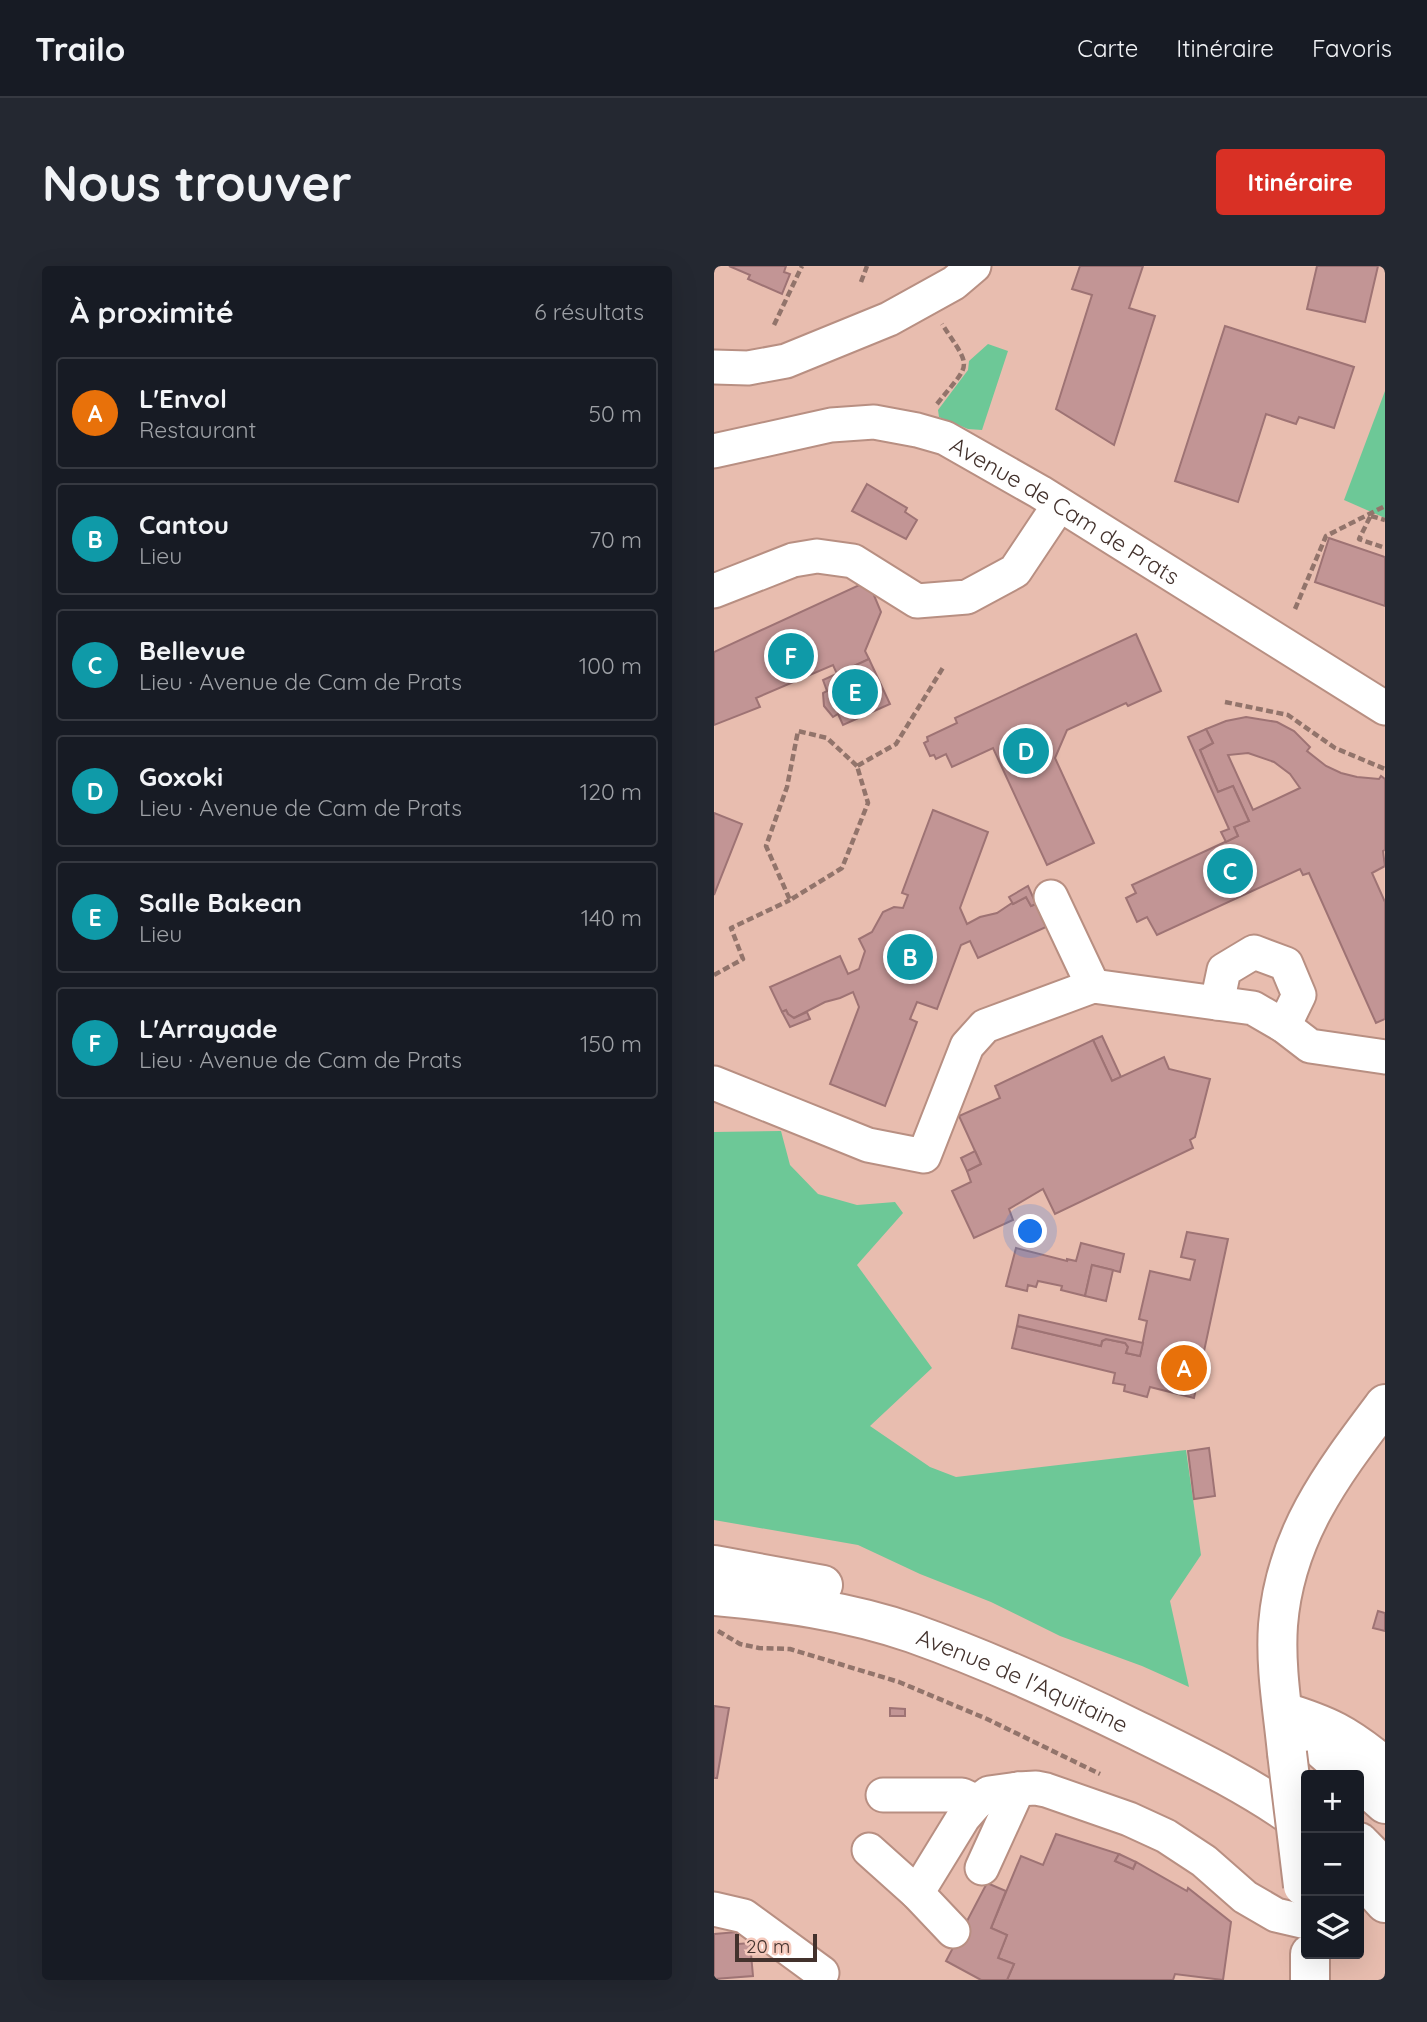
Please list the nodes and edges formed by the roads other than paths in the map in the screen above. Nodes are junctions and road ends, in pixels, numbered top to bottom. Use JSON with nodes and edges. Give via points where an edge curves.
{"nodes":[{"id":1,"x":974,"y":266,"type":"edge"},
{"id":2,"x":714,"y":367,"type":"edge"},
{"id":3,"x":714,"y":452,"type":"edge"},
{"id":4,"x":1059,"y":505,"type":"junction"},
{"id":5,"x":714,"y":591,"type":"edge"},
{"id":6,"x":1385,"y":708,"type":"edge"},
{"id":7,"x":1051,"y":897,"type":"dead end"},
{"id":8,"x":1093,"y":986,"type":"junction"},
{"id":9,"x":1217,"y":1003,"type":"junction"},
{"id":10,"x":1284,"y":1026,"type":"junction"},
{"id":11,"x":1385,"y":1057,"type":"edge"},
{"id":12,"x":714,"y":1083,"type":"edge"},
{"id":13,"x":1384,"y":1407,"type":"edge"},
{"id":14,"x":714,"y":1565,"type":"edge"},
{"id":15,"x":714,"y":1596,"type":"edge"},
{"id":16,"x":1283,"y":1709,"type":"junction"},
{"id":17,"x":1385,"y":1763,"type":"edge"},
{"id":18,"x":1346,"y":1770,"type":"edge"},
{"id":19,"x":1364,"y":1786,"type":"edge"},
{"id":20,"x":1018,"y":1789,"type":"junction"},
{"id":21,"x":883,"y":1795,"type":"dead end"},
{"id":22,"x":1301,"y":1796,"type":"edge"},
{"id":23,"x":977,"y":1802,"type":"junction"},
{"id":24,"x":1385,"y":1804,"type":"edge"},
{"id":25,"x":1301,"y":1823,"type":"edge"},
{"id":26,"x":1364,"y":1847,"type":"edge"},
{"id":27,"x":869,"y":1850,"type":"dead end"},
{"id":28,"x":982,"y":1868,"type":"dead end"},
{"id":29,"x":1385,"y":1868,"type":"edge"},
{"id":30,"x":1364,"y":1880,"type":"edge"},
{"id":31,"x":918,"y":1893,"type":"junction"},
{"id":32,"x":1304,"y":1896,"type":"edge"},
{"id":33,"x":1385,"y":1903,"type":"edge"},
{"id":34,"x":1301,"y":1907,"type":"edge"},
{"id":35,"x":714,"y":1909,"type":"edge"},
{"id":36,"x":953,"y":1931,"type":"dead end"},
{"id":37,"x":1310,"y":1959,"type":"edge"},
{"id":38,"x":822,"y":1973,"type":"dead end"},
{"id":39,"x":1310,"y":1980,"type":"edge"}],
"edges":[{"from":1,"to":2,"type":"street","via":[[954,283],[889,319],[786,361],[748,369]]},
{"from":3,"to":4,"type":"street","name":"Avenue de Cam de Prats","via":[[831,425],[874,422],[945,438]]},
{"from":4,"to":5,"type":"street","via":[[1015,571],[967,597],[917,601],[853,561],[817,556],[793,560]]},
{"from":4,"to":6,"type":"street","name":"Avenue de Cam de Prats"},
{"from":7,"to":8,"type":"street"},
{"from":8,"to":9,"type":"street"},
{"from":8,"to":12,"type":"street","via":[[985,1026],[967,1046],[924,1156],[868,1144]]},
{"from":9,"to":10,"type":"street","via":[[1252,1008]]},
{"from":9,"to":10,"type":"street","via":[[1224,970],[1254,952],[1286,964],[1295,985],[1299,995]]},
{"from":10,"to":11,"type":"street","via":[[1310,1046]]},
{"from":13,"to":16,"type":"main road","via":[[1331,1475],[1295,1546],[1278,1627]]},
{"from":14,"to":22,"type":"main road","name":"Avenue de l'Aquitaine","via":[[852,1591],[915,1611],[1170,1720],[1236,1754]]},
{"from":15,"to":25,"type":"main road","name":"Avenue de l'Aquitaine","via":[[843,1614],[911,1632],[1055,1692],[1208,1765]]},
{"from":16,"to":17,"type":"street","via":[[1323,1721],[1353,1737]]},
{"from":16,"to":18,"type":"main road"},
{"from":16,"to":32,"type":"main road","bridge":true},
{"from":19,"to":24,"type":"main road"},
{"from":20,"to":23,"type":"street","via":[[989,1793]]},
{"from":20,"to":28,"type":"street"},
{"from":20,"to":34,"type":"street","via":[[1046,1790],[1166,1836],[1276,1916]]},
{"from":21,"to":23,"type":"street","via":[[962,1795]]},
{"from":23,"to":31,"type":"street","via":[[962,1818]]},
{"from":26,"to":29,"type":"main road"},
{"from":27,"to":31,"type":"street"},
{"from":30,"to":33,"type":"main road"},
{"from":31,"to":36,"type":"street"},
{"from":35,"to":38,"type":"street","via":[[744,1916]]},
{"from":37,"to":39,"type":"main road"}]}
